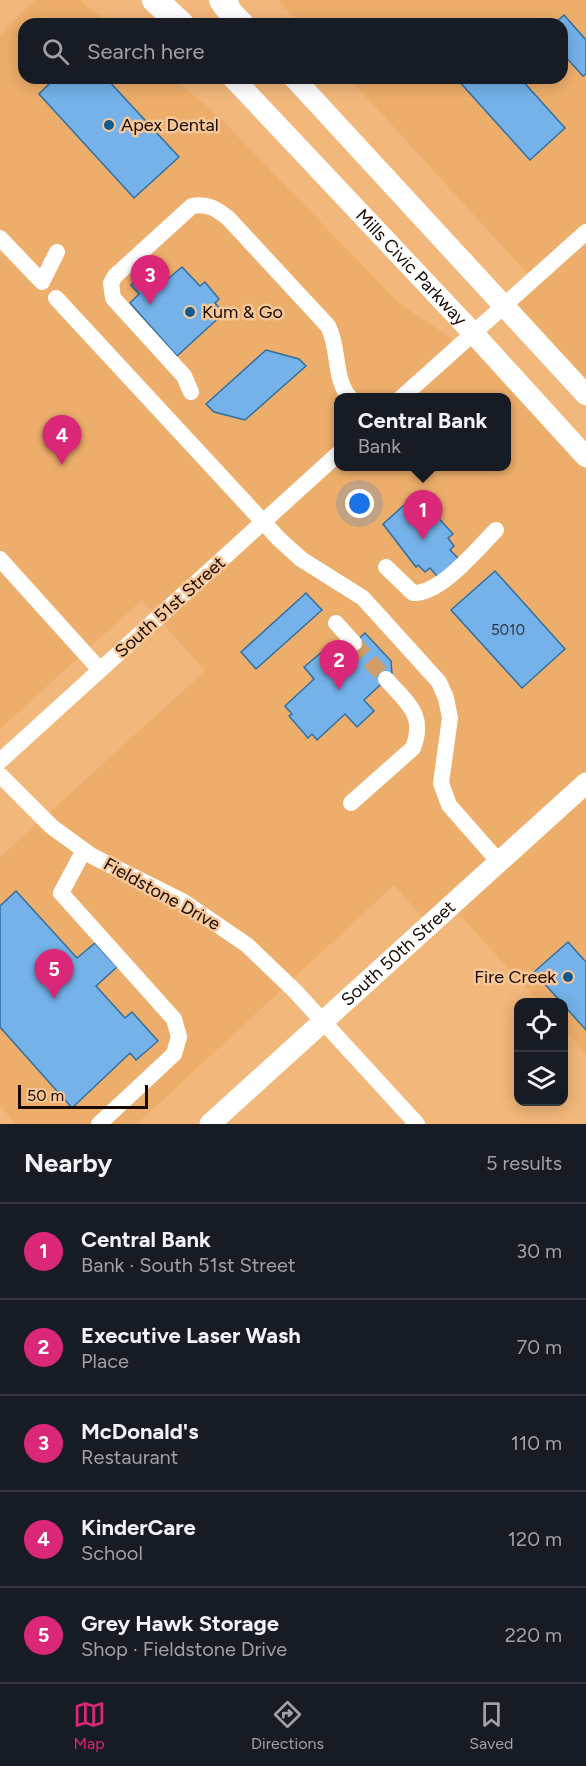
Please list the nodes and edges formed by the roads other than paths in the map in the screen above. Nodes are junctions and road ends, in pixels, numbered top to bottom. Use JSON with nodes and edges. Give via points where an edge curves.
{"nodes":[{"id":1,"x":155,"y":0,"type":"edge"},
{"id":2,"x":160,"y":0,"type":"edge"},
{"id":3,"x":175,"y":18,"type":"edge"},
{"id":4,"x":176,"y":18,"type":"edge"},
{"id":5,"x":239,"y":84,"type":"edge"},
{"id":6,"x":300,"y":84,"type":"edge"},
{"id":7,"x":586,"y":232,"type":"edge"},
{"id":8,"x":0,"y":238,"type":"edge"},
{"id":9,"x":57,"y":252,"type":"dead end"},
{"id":10,"x":56,"y":298,"type":"dead end"},
{"id":11,"x":505,"y":306,"type":"junction"},
{"id":12,"x":474,"y":334,"type":"junction"},
{"id":13,"x":191,"y":392,"type":"dead end"},
{"id":14,"x":345,"y":393,"type":"edge"},
{"id":15,"x":407,"y":393,"type":"edge"},
{"id":16,"x":586,"y":395,"type":"edge"},
{"id":17,"x":586,"y":457,"type":"edge"},
{"id":18,"x":334,"y":458,"type":"edge"},
{"id":19,"x":264,"y":522,"type":"junction"},
{"id":20,"x":496,"y":530,"type":"dead end"},
{"id":21,"x":0,"y":559,"type":"edge"},
{"id":22,"x":386,"y":567,"type":"dead end"},
{"id":23,"x":336,"y":623,"type":"dead end"},
{"id":24,"x":354,"y":643,"type":"tunnel mouth"},
{"id":25,"x":100,"y":670,"type":"junction"},
{"id":26,"x":386,"y":680,"type":"tunnel mouth"},
{"id":27,"x":0,"y":761,"type":"edge"},
{"id":28,"x":0,"y":776,"type":"edge"},
{"id":29,"x":586,"y":783,"type":"edge"},
{"id":30,"x":351,"y":803,"type":"dead end"},
{"id":31,"x":84,"y":850,"type":"junction"},
{"id":32,"x":499,"y":862,"type":"junction"},
{"id":33,"x":322,"y":1022,"type":"junction"},
{"id":34,"x":99,"y":1124,"type":"edge"},
{"id":35,"x":210,"y":1124,"type":"edge"},
{"id":36,"x":417,"y":1124,"type":"edge"}],
"edges":[{"from":1,"to":3,"type":"highway"},
{"from":2,"to":4,"type":"main road"},
{"from":5,"to":12,"type":"main road","name":"Mills Civic Parkway"},
{"from":6,"to":11,"type":"main road"},
{"from":7,"to":11,"type":"street"},
{"from":8,"to":9,"type":"street","via":[[42,282]]},
{"from":10,"to":19,"type":"street"},
{"from":11,"to":12,"type":"street"},
{"from":11,"to":16,"type":"main road"},
{"from":12,"to":15,"type":"street"},
{"from":12,"to":17,"type":"main road","name":"Mills Civic Parkway"},
{"from":13,"to":14,"type":"street","via":[[184,376],[113,298],[111,290],[115,276],[192,206],[199,205],[212,207],[229,219],[328,326]]},
{"from":18,"to":19,"type":"street","name":"South 51st Street"},
{"from":19,"to":25,"type":"street","name":"South 51st Street"},
{"from":19,"to":32,"type":"street","via":[[301,559],[363,598],[439,682],[450,718],[441,783],[449,805]]},
{"from":20,"to":22,"type":"street","via":[[429,591],[413,593]]},
{"from":21,"to":25,"type":"street"},
{"from":23,"to":24,"type":"street"},
{"from":25,"to":27,"type":"street","name":"South 51st Street"},
{"from":26,"to":30,"type":"street","via":[[417,718],[417,737],[413,748]]},
{"from":28,"to":31,"type":"street","name":"Fieldstone Drive","via":[[52,827]]},
{"from":29,"to":32,"type":"main road","name":"South 50th Street"},
{"from":31,"to":33,"type":"street","name":"Fieldstone Drive","via":[[213,920],[262,959]]},
{"from":31,"to":34,"type":"street","via":[[61,893],[174,1019],[179,1036],[174,1054]]},
{"from":32,"to":33,"type":"main road","name":"South 50th Street"},
{"from":33,"to":35,"type":"main road","name":"South 50th Street"},
{"from":33,"to":36,"type":"street","name":"Fieldstone Drive"}]}
